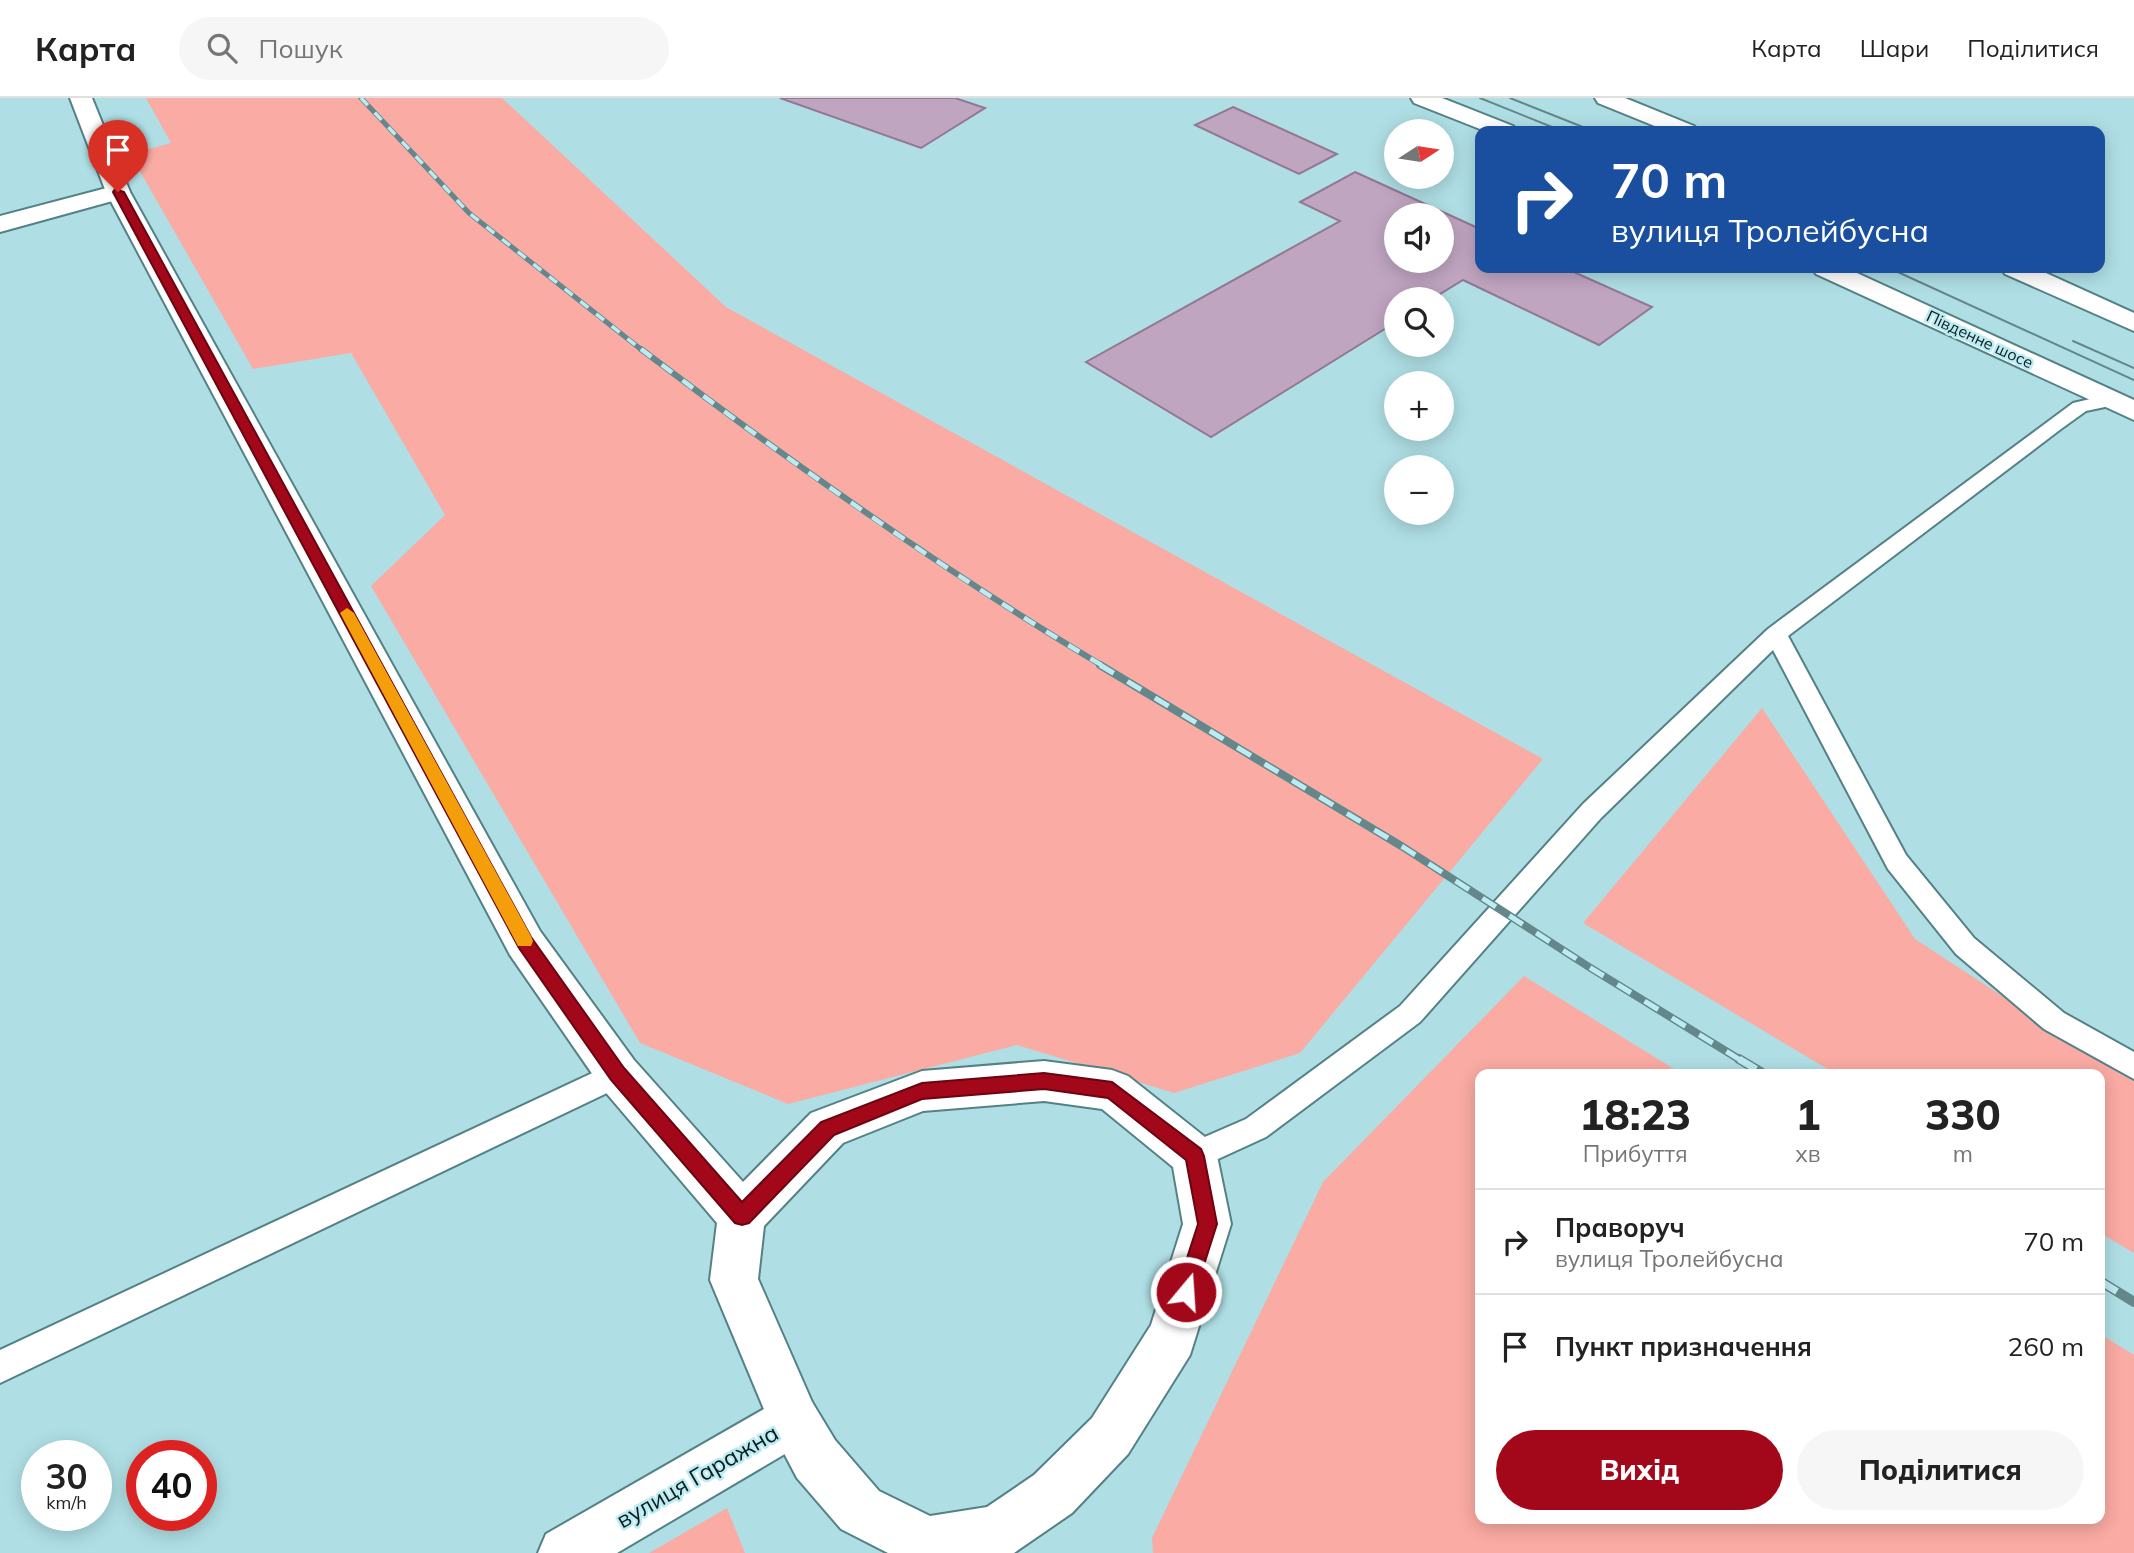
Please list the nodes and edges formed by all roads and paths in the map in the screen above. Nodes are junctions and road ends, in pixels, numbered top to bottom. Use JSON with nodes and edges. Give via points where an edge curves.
{"nodes":[{"id":1,"x":81,"y":98,"type":"edge"},
{"id":2,"x":1422,"y":98,"type":"edge"},
{"id":3,"x":1606,"y":98,"type":"edge"},
{"id":4,"x":1492,"y":126,"type":"edge"},
{"id":5,"x":1674,"y":126,"type":"edge"},
{"id":6,"x":118,"y":192,"type":"junction"},
{"id":7,"x":0,"y":224,"type":"edge"},
{"id":8,"x":1836,"y":273,"type":"edge"},
{"id":9,"x":2025,"y":273,"type":"edge"},
{"id":10,"x":2134,"y":323,"type":"edge"},
{"id":11,"x":2123,"y":406,"type":"edge"},
{"id":12,"x":1776,"y":634,"type":"junction"},
{"id":13,"x":2134,"y":1066,"type":"edge"},
{"id":14,"x":618,"y":1074,"type":"junction"},
{"id":15,"x":1194,"y":1156,"type":"junction"},
{"id":16,"x":742,"y":1216,"type":"junction"},
{"id":17,"x":0,"y":1367,"type":"edge"},
{"id":18,"x":793,"y":1420,"type":"junction"},
{"id":19,"x":930,"y":1548,"type":"edge"},
{"id":20,"x":565,"y":1553,"type":"edge"}],
"edges":[{"from":1,"to":6,"type":"street"},
{"from":2,"to":4,"type":"street"},
{"from":3,"to":5,"type":"street"},
{"from":6,"to":7,"type":"street"},
{"from":6,"to":14,"type":"street","via":[[525,943]]},
{"from":8,"to":11,"type":"street","name":"Південне шосе"},
{"from":9,"to":10,"type":"street"},
{"from":11,"to":12,"type":"lane","via":[[2080,407]]},
{"from":12,"to":13,"type":"lane","via":[[1897,862],[1965,946],[2054,1021]]},
{"from":12,"to":15,"type":"lane","via":[[1592,811],[1410,1014],[1256,1128]]},
{"from":14,"to":16,"type":"street"},
{"from":14,"to":17,"type":"lane"},
{"from":15,"to":16,"type":"street","via":[[1112,1090],[1044,1081],[922,1091],[827,1128]]},
{"from":15,"to":19,"type":"street","via":[[1207,1224],[1172,1337],[1110,1436],[1053,1494],[997,1532]]},
{"from":16,"to":18,"type":"street","via":[[734,1280]]},
{"from":18,"to":19,"type":"street","via":[[816,1459],[860,1510]]},
{"from":18,"to":20,"type":"street","name":"вулиця Гаражна"}]}
